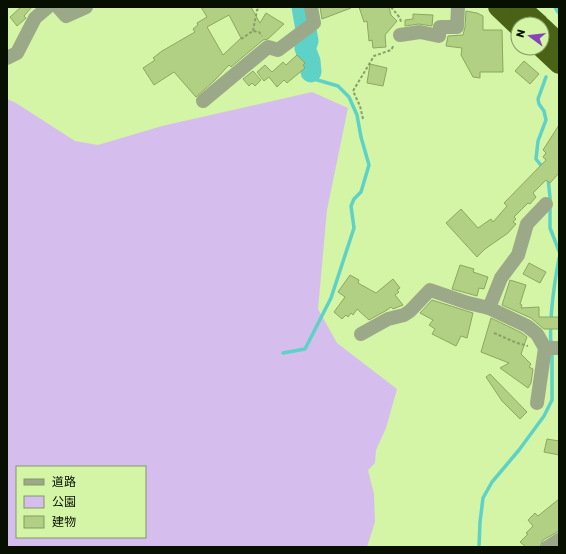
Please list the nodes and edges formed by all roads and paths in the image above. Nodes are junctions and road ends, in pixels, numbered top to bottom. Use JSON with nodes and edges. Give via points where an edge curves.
{"nodes":[{"id":1,"x":48,"y":7,"type":"edge"},
{"id":2,"x":58,"y":7,"type":"edge"},
{"id":3,"x":86,"y":7,"type":"edge"},
{"id":4,"x":260,"y":7,"type":"edge"},
{"id":5,"x":312,"y":7,"type":"edge"},
{"id":6,"x":391,"y":7,"type":"edge"},
{"id":7,"x":458,"y":7,"type":"edge"},
{"id":8,"x":498,"y":7,"type":"edge"},
{"id":9,"x":520,"y":7,"type":"edge"},
{"id":10,"x":530,"y":16,"type":"edge"},
{"id":11,"x":510,"y":18,"type":"edge"},
{"id":12,"x":253,"y":31,"type":"junction"},
{"id":13,"x":400,"y":35,"type":"junction"},
{"id":14,"x":550,"y":35,"type":"edge"},
{"id":15,"x":241,"y":39,"type":"dead end"},
{"id":16,"x":559,"y":43,"type":"edge"},
{"id":17,"x":268,"y":47,"type":"junction"},
{"id":18,"x":550,"y":56,"type":"edge"},
{"id":19,"x":7,"y":58,"type":"edge"},
{"id":20,"x":559,"y":64,"type":"edge"},
{"id":21,"x":203,"y":101,"type":"dead end"},
{"id":22,"x":363,"y":119,"type":"dead end"},
{"id":23,"x":546,"y":204,"type":"dead end"},
{"id":24,"x":489,"y":308,"type":"junction"},
{"id":25,"x":494,"y":333,"type":"dead end"},
{"id":26,"x":361,"y":334,"type":"dead end"},
{"id":27,"x":552,"y":348,"type":"edge"},
{"id":28,"x":537,"y":403,"type":"dead end"},
{"id":29,"x":559,"y":540,"type":"edge"},
{"id":30,"x":548,"y":547,"type":"edge"}],
"edges":[{"from":1,"to":19,"type":"street","via":[[35,18],[17,53]]},
{"from":2,"to":3,"type":"street","via":[[66,16]]},
{"from":4,"to":12,"type":"path","via":[[257,10]]},
{"from":5,"to":17,"type":"street","via":[[314,23],[278,50]]},
{"from":6,"to":13,"type":"path","via":[[400,18]]},
{"from":7,"to":13,"type":"street","via":[[457,27],[440,27],[439,36],[420,32]]},
{"from":8,"to":11,"type":"highway"},
{"from":9,"to":10,"type":"highway"},
{"from":12,"to":15,"type":"path"},
{"from":12,"to":17,"type":"path","via":[[259,32]]},
{"from":13,"to":22,"type":"path","via":[[391,50],[374,56],[353,91]]},
{"from":14,"to":16,"type":"highway"},
{"from":17,"to":21,"type":"street"},
{"from":18,"to":20,"type":"highway"},
{"from":23,"to":24,"type":"street","via":[[526,224],[518,255],[501,278]]},
{"from":24,"to":26,"type":"street","via":[[430,290],[404,315],[388,319]]},
{"from":24,"to":27,"type":"street","via":[[527,326]]},
{"from":25,"to":27,"type":"path","via":[[517,343]]},
{"from":27,"to":28,"type":"street"},
{"from":29,"to":30,"type":"street"}]}
